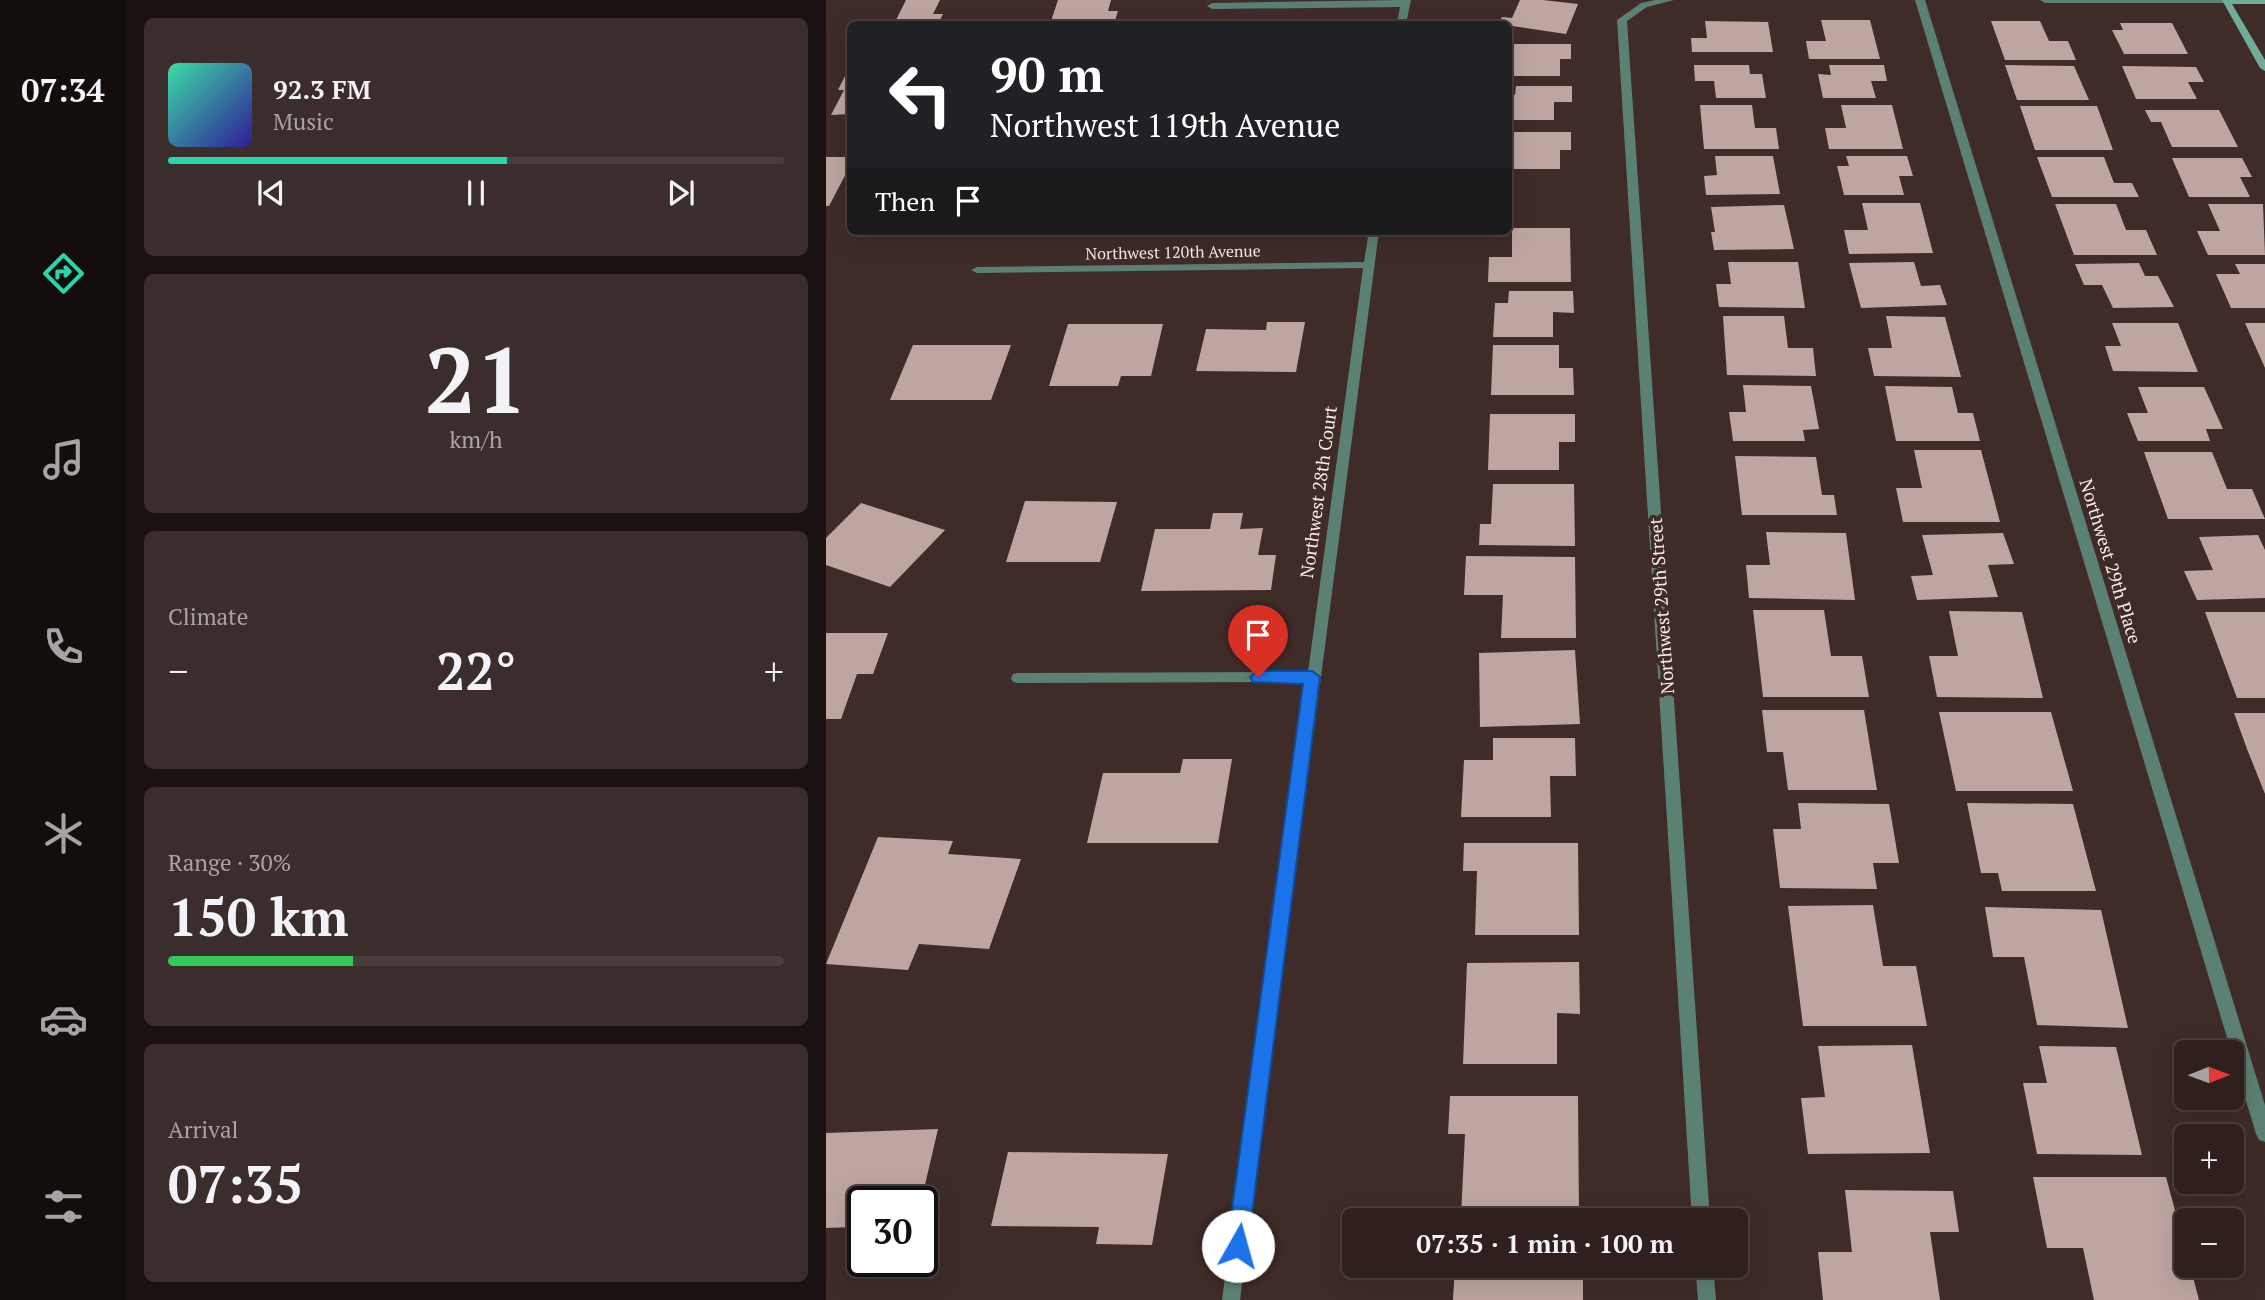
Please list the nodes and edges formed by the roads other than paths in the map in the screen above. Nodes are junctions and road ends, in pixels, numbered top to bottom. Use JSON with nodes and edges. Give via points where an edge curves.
{"nodes":[{"id":1,"x":1669,"y":0,"type":"edge"},
{"id":2,"x":1920,"y":0,"type":"edge"},
{"id":3,"x":2045,"y":0,"type":"edge"},
{"id":4,"x":2226,"y":0,"type":"edge"},
{"id":5,"x":2265,"y":1,"type":"edge"},
{"id":6,"x":1406,"y":2,"type":"edge"},
{"id":7,"x":1212,"y":6,"type":"dead end"},
{"id":8,"x":1403,"y":21,"type":"edge"},
{"id":9,"x":2265,"y":68,"type":"edge"},
{"id":10,"x":1373,"y":235,"type":"edge"},
{"id":11,"x":1369,"y":265,"type":"junction"},
{"id":12,"x":977,"y":270,"type":"dead end"},
{"id":13,"x":1312,"y":677,"type":"junction"},
{"id":14,"x":1017,"y":678,"type":"dead end"},
{"id":15,"x":2265,"y":1134,"type":"edge"},
{"id":16,"x":1700,"y":1208,"type":"edge"},
{"id":17,"x":1705,"y":1278,"type":"edge"},
{"id":18,"x":1231,"y":1300,"type":"edge"},
{"id":19,"x":1707,"y":1300,"type":"edge"}],
"edges":[{"from":1,"to":16,"type":"street","name":"Northwest 29th Street","via":[[1644,5],[1622,19]]},
{"from":2,"to":15,"type":"street","name":"Northwest 29th Place"},
{"from":3,"to":4,"type":"street"},
{"from":4,"to":5,"type":"street"},
{"from":4,"to":9,"type":"street"},
{"from":6,"to":7,"type":"street"},
{"from":6,"to":8,"type":"street"},
{"from":10,"to":11,"type":"street","name":"Northwest 28th Court"},
{"from":11,"to":12,"type":"street","name":"Northwest 120th Avenue"},
{"from":11,"to":13,"type":"street","name":"Northwest 28th Court"},
{"from":13,"to":14,"type":"street"},
{"from":13,"to":18,"type":"street","name":"Northwest 28th Court"},
{"from":17,"to":19,"type":"street"}]}
